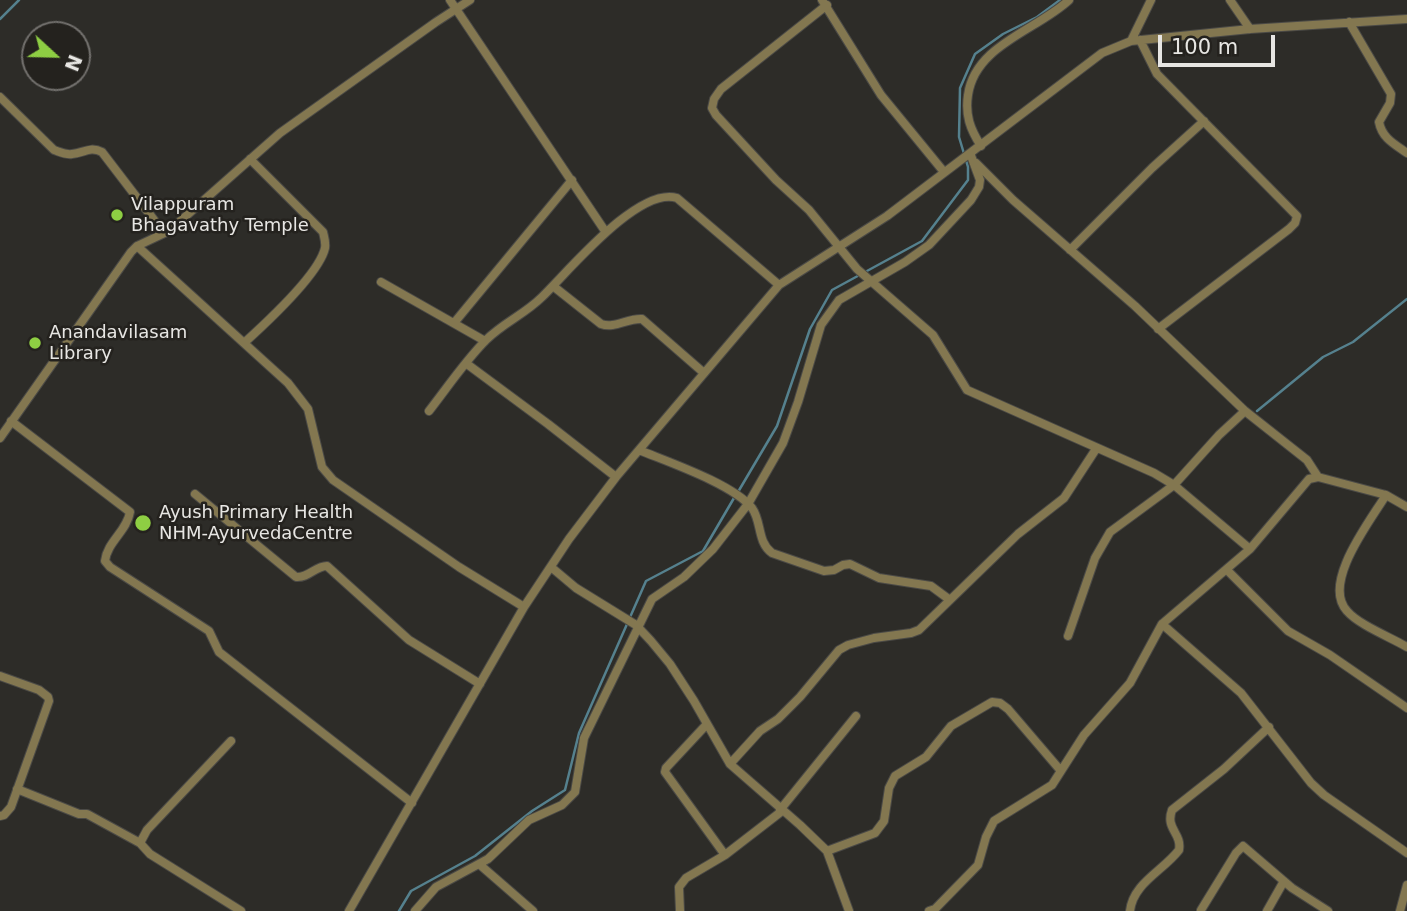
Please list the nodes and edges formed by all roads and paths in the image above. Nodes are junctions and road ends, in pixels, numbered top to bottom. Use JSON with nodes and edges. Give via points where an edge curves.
{"nodes":[{"id":1,"x":450,"y":0,"type":"edge"},
{"id":2,"x":470,"y":0,"type":"edge"},
{"id":3,"x":1069,"y":0,"type":"edge"},
{"id":4,"x":1151,"y":0,"type":"edge"},
{"id":5,"x":1230,"y":0,"type":"edge"},
{"id":6,"x":825,"y":2,"type":"edge"},
{"id":7,"x":455,"y":9,"type":"junction"},
{"id":8,"x":1407,"y":19,"type":"edge"},
{"id":9,"x":1349,"y":22,"type":"junction"},
{"id":10,"x":1250,"y":29,"type":"junction"},
{"id":11,"x":1136,"y":40,"type":"junction"},
{"id":12,"x":0,"y":97,"type":"edge"},
{"id":13,"x":1204,"y":121,"type":"junction"},
{"id":14,"x":981,"y":146,"type":"junction"},
{"id":15,"x":1407,"y":153,"type":"edge"},
{"id":16,"x":969,"y":157,"type":"junction"},
{"id":17,"x":250,"y":159,"type":"junction"},
{"id":18,"x":944,"y":172,"type":"junction"},
{"id":19,"x":572,"y":180,"type":"junction"},
{"id":20,"x":605,"y":232,"type":"junction"},
{"id":21,"x":164,"y":233,"type":"junction"},
{"id":22,"x":137,"y":246,"type":"junction"},
{"id":23,"x":838,"y":247,"type":"junction"},
{"id":24,"x":1070,"y":250,"type":"junction"},
{"id":25,"x":869,"y":280,"type":"junction"},
{"id":26,"x":381,"y":282,"type":"dead end"},
{"id":27,"x":779,"y":285,"type":"junction"},
{"id":28,"x":553,"y":286,"type":"junction"},
{"id":29,"x":454,"y":323,"type":"junction"},
{"id":30,"x":1158,"y":329,"type":"junction"},
{"id":31,"x":485,"y":341,"type":"junction"},
{"id":32,"x":244,"y":343,"type":"junction"},
{"id":33,"x":467,"y":364,"type":"junction"},
{"id":34,"x":704,"y":373,"type":"junction"},
{"id":35,"x":429,"y":411,"type":"dead end"},
{"id":36,"x":1245,"y":411,"type":"junction"},
{"id":37,"x":12,"y":421,"type":"junction"},
{"id":38,"x":0,"y":438,"type":"edge"},
{"id":39,"x":1096,"y":449,"type":"junction"},
{"id":40,"x":639,"y":450,"type":"junction"},
{"id":41,"x":1318,"y":477,"type":"junction"},
{"id":42,"x":616,"y":478,"type":"junction"},
{"id":43,"x":1174,"y":485,"type":"junction"},
{"id":44,"x":195,"y":494,"type":"dead end"},
{"id":45,"x":1386,"y":495,"type":"junction"},
{"id":46,"x":746,"y":503,"type":"junction"},
{"id":47,"x":1407,"y":507,"type":"edge"},
{"id":48,"x":1250,"y":549,"type":"junction"},
{"id":49,"x":551,"y":567,"type":"junction"},
{"id":50,"x":1227,"y":570,"type":"junction"},
{"id":51,"x":950,"y":600,"type":"junction"},
{"id":52,"x":524,"y":607,"type":"junction"},
{"id":53,"x":1162,"y":624,"type":"junction"},
{"id":54,"x":638,"y":626,"type":"junction"},
{"id":55,"x":1068,"y":636,"type":"dead end"},
{"id":56,"x":1407,"y":647,"type":"edge"},
{"id":57,"x":0,"y":676,"type":"edge"},
{"id":58,"x":480,"y":684,"type":"junction"},
{"id":59,"x":1407,"y":708,"type":"edge"},
{"id":60,"x":856,"y":716,"type":"dead end"},
{"id":61,"x":707,"y":724,"type":"junction"},
{"id":62,"x":1269,"y":727,"type":"junction"},
{"id":63,"x":231,"y":741,"type":"dead end"},
{"id":64,"x":730,"y":764,"type":"junction"},
{"id":65,"x":1061,"y":771,"type":"junction"},
{"id":66,"x":18,"y":789,"type":"junction"},
{"id":67,"x":412,"y":803,"type":"junction"},
{"id":68,"x":781,"y":810,"type":"junction"},
{"id":69,"x":0,"y":816,"type":"edge"},
{"id":70,"x":140,"y":843,"type":"junction"},
{"id":71,"x":827,"y":851,"type":"junction"},
{"id":72,"x":1407,"y":853,"type":"edge"},
{"id":73,"x":725,"y":855,"type":"junction"},
{"id":74,"x":479,"y":864,"type":"junction"},
{"id":75,"x":1284,"y":881,"type":"junction"},
{"id":76,"x":1407,"y":885,"type":"edge"},
{"id":77,"x":1201,"y":910,"type":"edge"},
{"id":78,"x":241,"y":911,"type":"edge"},
{"id":79,"x":349,"y":911,"type":"edge"},
{"id":80,"x":415,"y":911,"type":"edge"},
{"id":81,"x":533,"y":911,"type":"edge"},
{"id":82,"x":680,"y":911,"type":"edge"},
{"id":83,"x":849,"y":911,"type":"edge"},
{"id":84,"x":929,"y":911,"type":"edge"},
{"id":85,"x":1130,"y":911,"type":"edge"},
{"id":86,"x":1267,"y":911,"type":"edge"},
{"id":87,"x":1328,"y":911,"type":"edge"},
{"id":88,"x":1400,"y":911,"type":"edge"}],
"edges":[{"from":1,"to":7,"type":"street"},
{"from":2,"to":7,"type":"street"},
{"from":3,"to":14,"type":"street","via":[[1000,47],[979,67],[967,102],[969,126]]},
{"from":4,"to":11,"type":"street"},
{"from":5,"to":10,"type":"street"},
{"from":6,"to":18,"type":"street","via":[[881,95]]},
{"from":6,"to":23,"type":"street","via":[[721,89],[712,108]]},
{"from":7,"to":17,"type":"street"},
{"from":7,"to":19,"type":"street"},
{"from":8,"to":9,"type":"street"},
{"from":9,"to":10,"type":"street"},
{"from":9,"to":15,"type":"street","via":[[1391,93],[1379,122],[1381,130]]},
{"from":10,"to":11,"type":"street"},
{"from":11,"to":13,"type":"street","via":[[1157,74]]},
{"from":11,"to":14,"type":"street","via":[[1102,53]]},
{"from":12,"to":21,"type":"street","via":[[54,150],[73,155],[91,148],[102,152]]},
{"from":13,"to":24,"type":"street"},
{"from":13,"to":30,"type":"street","via":[[1287,203],[1297,219]]},
{"from":14,"to":16,"type":"street"},
{"from":16,"to":18,"type":"street"},
{"from":16,"to":24,"type":"street"},
{"from":16,"to":25,"type":"street","via":[[980,180],[971,200],[929,244]]},
{"from":17,"to":21,"type":"street"},
{"from":17,"to":32,"type":"street","via":[[323,232],[325,246],[285,303]]},
{"from":18,"to":23,"type":"street"},
{"from":19,"to":20,"type":"street"},
{"from":19,"to":29,"type":"street"},
{"from":20,"to":27,"type":"street","via":[[654,199],[677,198]]},
{"from":20,"to":28,"type":"street"},
{"from":21,"to":22,"type":"street"},
{"from":22,"to":32,"type":"street"},
{"from":22,"to":37,"type":"street"},
{"from":23,"to":25,"type":"street"},
{"from":23,"to":27,"type":"street"},
{"from":24,"to":30,"type":"street"},
{"from":25,"to":39,"type":"street","via":[[933,335],[967,390]]},
{"from":25,"to":46,"type":"street","via":[[839,300],[821,326],[783,443]]},
{"from":26,"to":29,"type":"street"},
{"from":27,"to":34,"type":"street"},
{"from":28,"to":31,"type":"street"},
{"from":28,"to":34,"type":"street","via":[[609,327],[642,319]]},
{"from":29,"to":31,"type":"street"},
{"from":30,"to":36,"type":"street"},
{"from":31,"to":33,"type":"street"},
{"from":32,"to":52,"type":"street","via":[[303,400],[323,467],[333,480]]},
{"from":33,"to":35,"type":"street"},
{"from":33,"to":42,"type":"street"},
{"from":34,"to":40,"type":"street"},
{"from":36,"to":41,"type":"street","via":[[1307,460]]},
{"from":36,"to":43,"type":"street"},
{"from":37,"to":38,"type":"street"},
{"from":37,"to":67,"type":"street","via":[[130,512],[106,554],[110,567],[209,631],[219,652]]},
{"from":39,"to":43,"type":"street"},
{"from":39,"to":51,"type":"street","via":[[1064,498],[1018,534]]},
{"from":40,"to":42,"type":"street"},
{"from":40,"to":46,"type":"street","via":[[732,492]]},
{"from":41,"to":45,"type":"street"},
{"from":41,"to":48,"type":"street","via":[[1307,481]]},
{"from":42,"to":49,"type":"street"},
{"from":43,"to":48,"type":"street"},
{"from":43,"to":55,"type":"street","via":[[1110,532],[1088,577]]},
{"from":44,"to":58,"type":"street","via":[[296,577],[304,578],[327,566],[410,640]]},
{"from":45,"to":47,"type":"street"},
{"from":45,"to":56,"type":"street","via":[[1348,559],[1340,595],[1352,616]]},
{"from":46,"to":51,"type":"street","via":[[772,553],[824,571],[850,564],[879,578],[931,586]]},
{"from":46,"to":54,"type":"street","via":[[713,549],[652,599]]},
{"from":48,"to":50,"type":"street"},
{"from":49,"to":52,"type":"street"},
{"from":49,"to":54,"type":"street"},
{"from":50,"to":53,"type":"street"},
{"from":50,"to":59,"type":"street","via":[[1288,631]]},
{"from":51,"to":64,"type":"street","via":[[911,634],[874,638],[839,650],[778,719],[760,731]]},
{"from":52,"to":58,"type":"street"},
{"from":53,"to":62,"type":"street","via":[[1241,692]]},
{"from":53,"to":65,"type":"street","via":[[1130,682],[1084,735]]},
{"from":54,"to":61,"type":"street","via":[[670,664]]},
{"from":54,"to":74,"type":"street","via":[[584,738],[575,792],[562,805],[530,820]]},
{"from":57,"to":66,"type":"street","via":[[48,696]]},
{"from":58,"to":67,"type":"street"},
{"from":60,"to":68,"type":"street"},
{"from":61,"to":64,"type":"street"},
{"from":61,"to":73,"type":"street","via":[[665,772]]},
{"from":62,"to":72,"type":"street","via":[[1324,795]]},
{"from":62,"to":85,"type":"street","via":[[1172,810],[1169,822],[1180,848],[1136,891]]},
{"from":63,"to":70,"type":"street"},
{"from":64,"to":68,"type":"street"},
{"from":65,"to":71,"type":"street","via":[[1004,706],[992,702],[951,726],[926,757],[895,776],[884,821],[875,833]]},
{"from":65,"to":84,"type":"street","via":[[1044,791],[998,817],[978,865]]},
{"from":66,"to":69,"type":"street","via":[[11,807]]},
{"from":66,"to":70,"type":"street","via":[[87,814]]},
{"from":67,"to":79,"type":"street"},
{"from":68,"to":71,"type":"street"},
{"from":68,"to":73,"type":"street"},
{"from":70,"to":78,"type":"street","via":[[150,854]]},
{"from":71,"to":83,"type":"street"},
{"from":73,"to":82,"type":"street","via":[[681,882]]},
{"from":74,"to":80,"type":"street","via":[[436,887]]},
{"from":74,"to":81,"type":"street"},
{"from":75,"to":77,"type":"street","via":[[1241,847]]},
{"from":75,"to":86,"type":"street"},
{"from":75,"to":87,"type":"street"},
{"from":76,"to":88,"type":"street"}]}
